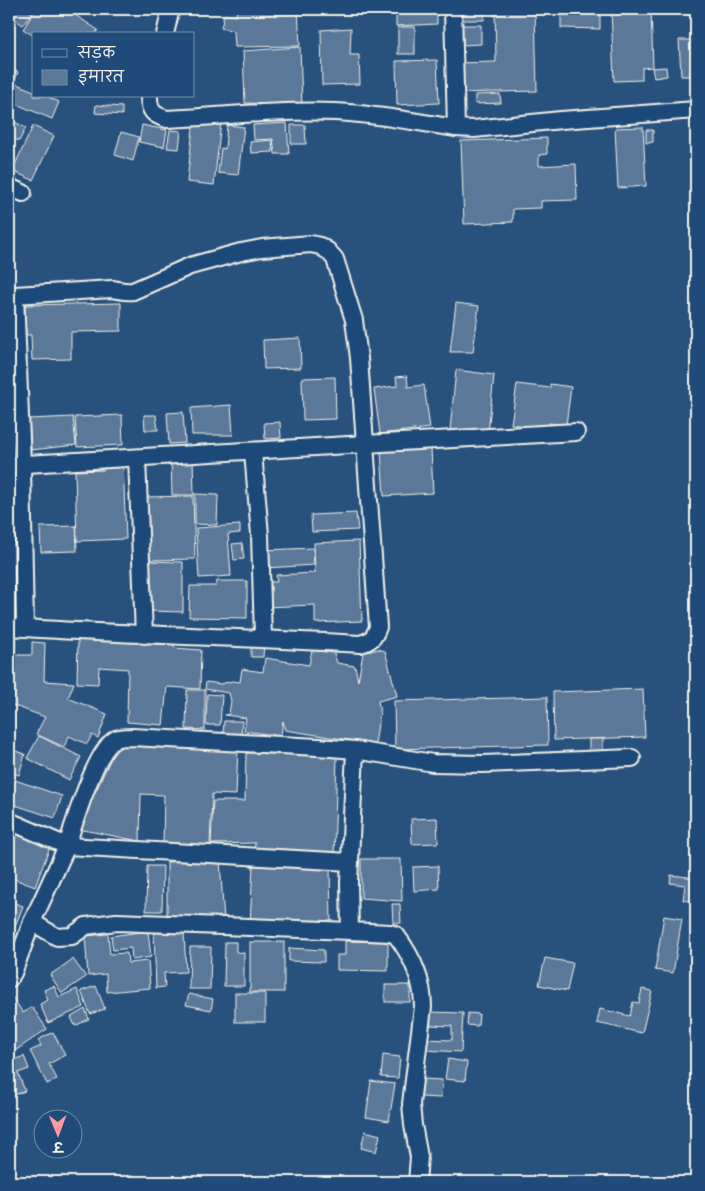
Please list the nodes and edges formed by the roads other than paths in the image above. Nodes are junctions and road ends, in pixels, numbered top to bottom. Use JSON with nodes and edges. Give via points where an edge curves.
{"nodes":[{"id":1,"x":171,"y":9,"type":"edge"},
{"id":2,"x":453,"y":9,"type":"edge"},
{"id":3,"x":165,"y":32,"type":"edge"},
{"id":4,"x":148,"y":98,"type":"edge"},
{"id":5,"x":696,"y":110,"type":"edge"},
{"id":6,"x":456,"y":128,"type":"junction"},
{"id":7,"x":12,"y":295,"type":"edge"},
{"id":8,"x":576,"y":432,"type":"dead end"},
{"id":9,"x":365,"y":444,"type":"junction"},
{"id":10,"x":253,"y":452,"type":"junction"},
{"id":11,"x":137,"y":458,"type":"junction"},
{"id":12,"x":16,"y":465,"type":"edge"},
{"id":13,"x":17,"y":628,"type":"edge"},
{"id":14,"x":144,"y":634,"type":"junction"},
{"id":15,"x":263,"y":638,"type":"junction"},
{"id":16,"x":355,"y":750,"type":"junction"},
{"id":17,"x":632,"y":758,"type":"dead end"},
{"id":18,"x":9,"y":821,"type":"edge"},
{"id":19,"x":67,"y":846,"type":"junction"},
{"id":20,"x":350,"y":862,"type":"junction"},
{"id":21,"x":32,"y":922,"type":"junction"},
{"id":22,"x":350,"y":931,"type":"junction"},
{"id":23,"x":9,"y":979,"type":"edge"},
{"id":24,"x":417,"y":1182,"type":"edge"}],
"edges":[{"from":1,"to":3,"type":"street"},
{"from":2,"to":6,"type":"street"},
{"from":4,"to":6,"type":"street","via":[[149,107],[155,115],[167,119],[318,112],[370,115]]},
{"from":5,"to":6,"type":"street"},
{"from":7,"to":9,"type":"street","via":[[112,289],[133,291],[190,266],[241,252],[311,244],[320,246],[335,259],[354,320]]},
{"from":7,"to":12,"type":"street"},
{"from":8,"to":9,"type":"street"},
{"from":9,"to":10,"type":"street"},
{"from":9,"to":15,"type":"street","via":[[378,627],[375,636],[370,642],[360,644]]},
{"from":10,"to":11,"type":"street"},
{"from":10,"to":15,"type":"street","via":[[260,535]]},
{"from":11,"to":12,"type":"street"},
{"from":11,"to":14,"type":"street"},
{"from":12,"to":13,"type":"street"},
{"from":13,"to":14,"type":"street"},
{"from":14,"to":15,"type":"street"},
{"from":16,"to":17,"type":"street","via":[[432,763]]},
{"from":16,"to":19,"type":"street","via":[[132,737],[116,739],[105,749],[80,804]]},
{"from":16,"to":20,"type":"street"},
{"from":18,"to":19,"type":"street"},
{"from":19,"to":20,"type":"street"},
{"from":19,"to":21,"type":"street"},
{"from":20,"to":22,"type":"street"},
{"from":21,"to":22,"type":"street","via":[[57,937],[72,936],[86,926],[116,922]]},
{"from":21,"to":23,"type":"street"},
{"from":22,"to":24,"type":"street","via":[[396,935],[421,982],[423,1007],[411,1104],[419,1157]]}]}
